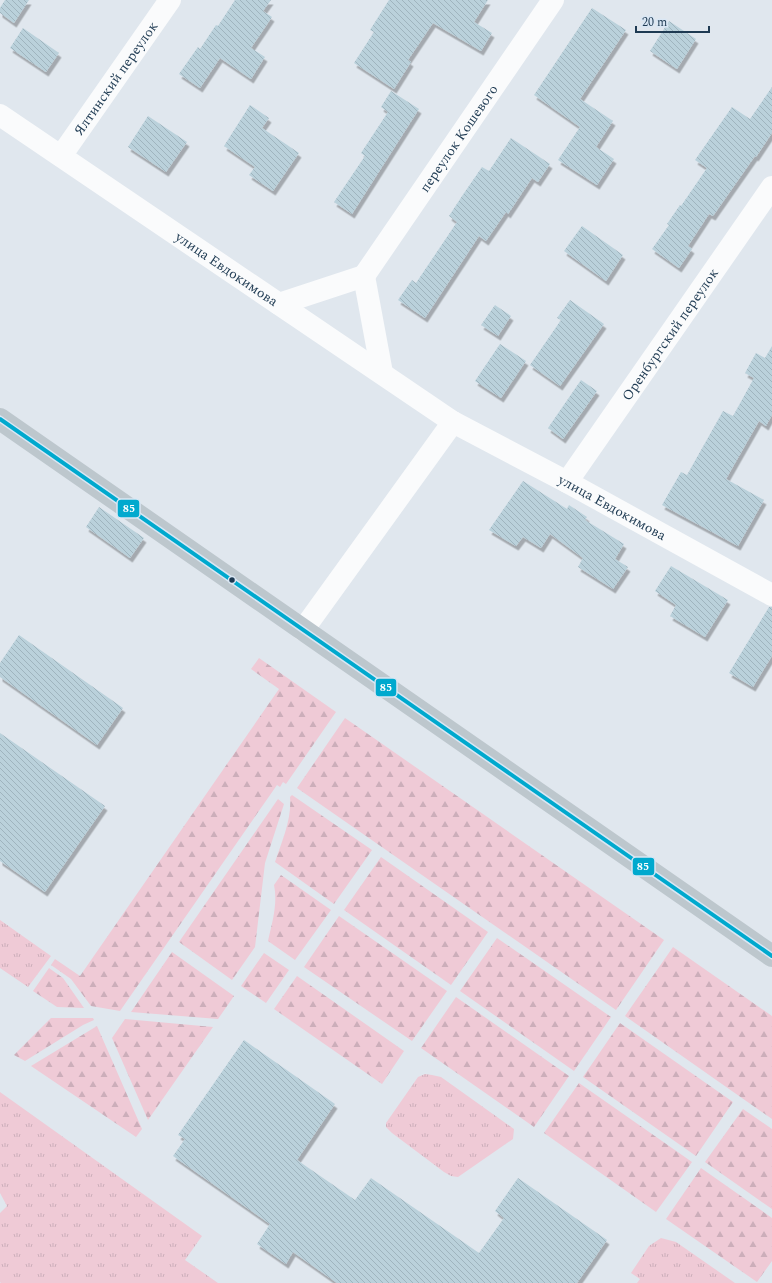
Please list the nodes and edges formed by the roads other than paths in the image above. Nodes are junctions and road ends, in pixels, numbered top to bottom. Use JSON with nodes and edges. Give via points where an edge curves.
{"nodes":[{"id":1,"x":170,"y":0,"type":"edge"},
{"id":2,"x":553,"y":0,"type":"edge"},
{"id":3,"x":0,"y":115,"type":"edge"},
{"id":4,"x":61,"y":156,"type":"junction"},
{"id":5,"x":772,"y":187,"type":"edge"},
{"id":6,"x":364,"y":276,"type":"junction"},
{"id":7,"x":278,"y":304,"type":"junction"},
{"id":8,"x":382,"y":373,"type":"junction"},
{"id":9,"x":0,"y":419,"type":"edge"},
{"id":10,"x":453,"y":422,"type":"junction"},
{"id":11,"x":567,"y":482,"type":"junction"},
{"id":12,"x":772,"y":595,"type":"edge"},
{"id":13,"x":303,"y":630,"type":"junction"},
{"id":14,"x":772,"y":956,"type":"edge"}],
"edges":[{"from":1,"to":4,"type":"street","name":"Ялтинский переулок"},
{"from":2,"to":6,"type":"street","name":"переулок Кошевого"},
{"from":3,"to":4,"type":"street","name":"улица Евдокимова"},
{"from":4,"to":7,"type":"street","name":"улица Евдокимова"},
{"from":5,"to":11,"type":"street","name":"Оренбургский переулок"},
{"from":6,"to":7,"type":"street"},
{"from":6,"to":8,"type":"street"},
{"from":7,"to":8,"type":"street","name":"улица Евдокимова"},
{"from":8,"to":10,"type":"street","name":"улица Евдокимова"},
{"from":9,"to":13,"type":"main road"},
{"from":10,"to":11,"type":"street","name":"улица Евдокимова"},
{"from":10,"to":13,"type":"street"},
{"from":11,"to":12,"type":"street","name":"улица Евдокимова"},
{"from":13,"to":14,"type":"main road"}]}
